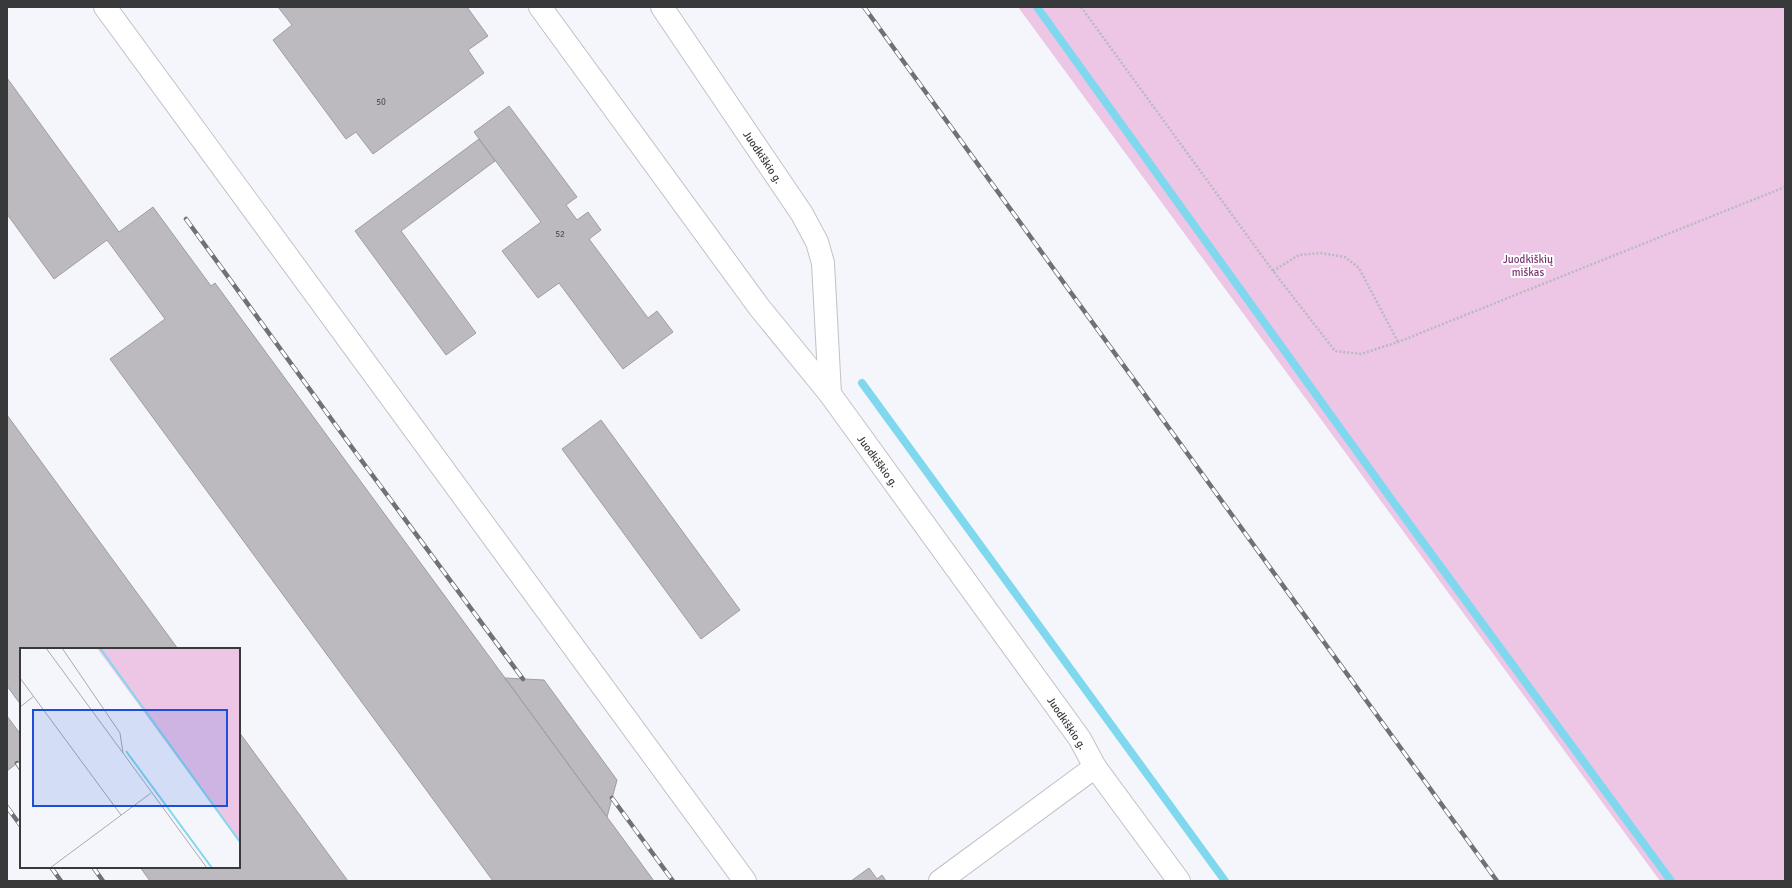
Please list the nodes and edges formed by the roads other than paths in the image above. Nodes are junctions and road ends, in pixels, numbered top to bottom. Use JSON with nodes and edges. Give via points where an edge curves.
{"nodes":[{"id":1,"x":105,"y":7,"type":"edge"},
{"id":2,"x":540,"y":7,"type":"edge"},
{"id":3,"x":662,"y":7,"type":"edge"},
{"id":4,"x":830,"y":394,"type":"junction"},
{"id":5,"x":1095,"y":766,"type":"junction"},
{"id":6,"x":745,"y":881,"type":"edge"},
{"id":7,"x":940,"y":881,"type":"edge"},
{"id":8,"x":1179,"y":881,"type":"edge"}],
"edges":[{"from":1,"to":6,"type":"street"},
{"from":2,"to":4,"type":"street","via":[[760,307]]},
{"from":3,"to":4,"type":"street","name":"Juodkiškio g.","via":[[802,214],[817,242],[823,263]]},
{"from":4,"to":5,"type":"street","name":"Juodkiškio g.","via":[[1080,739]]},
{"from":5,"to":7,"type":"street"},
{"from":5,"to":8,"type":"street","name":"Juodkiškio g."}]}
